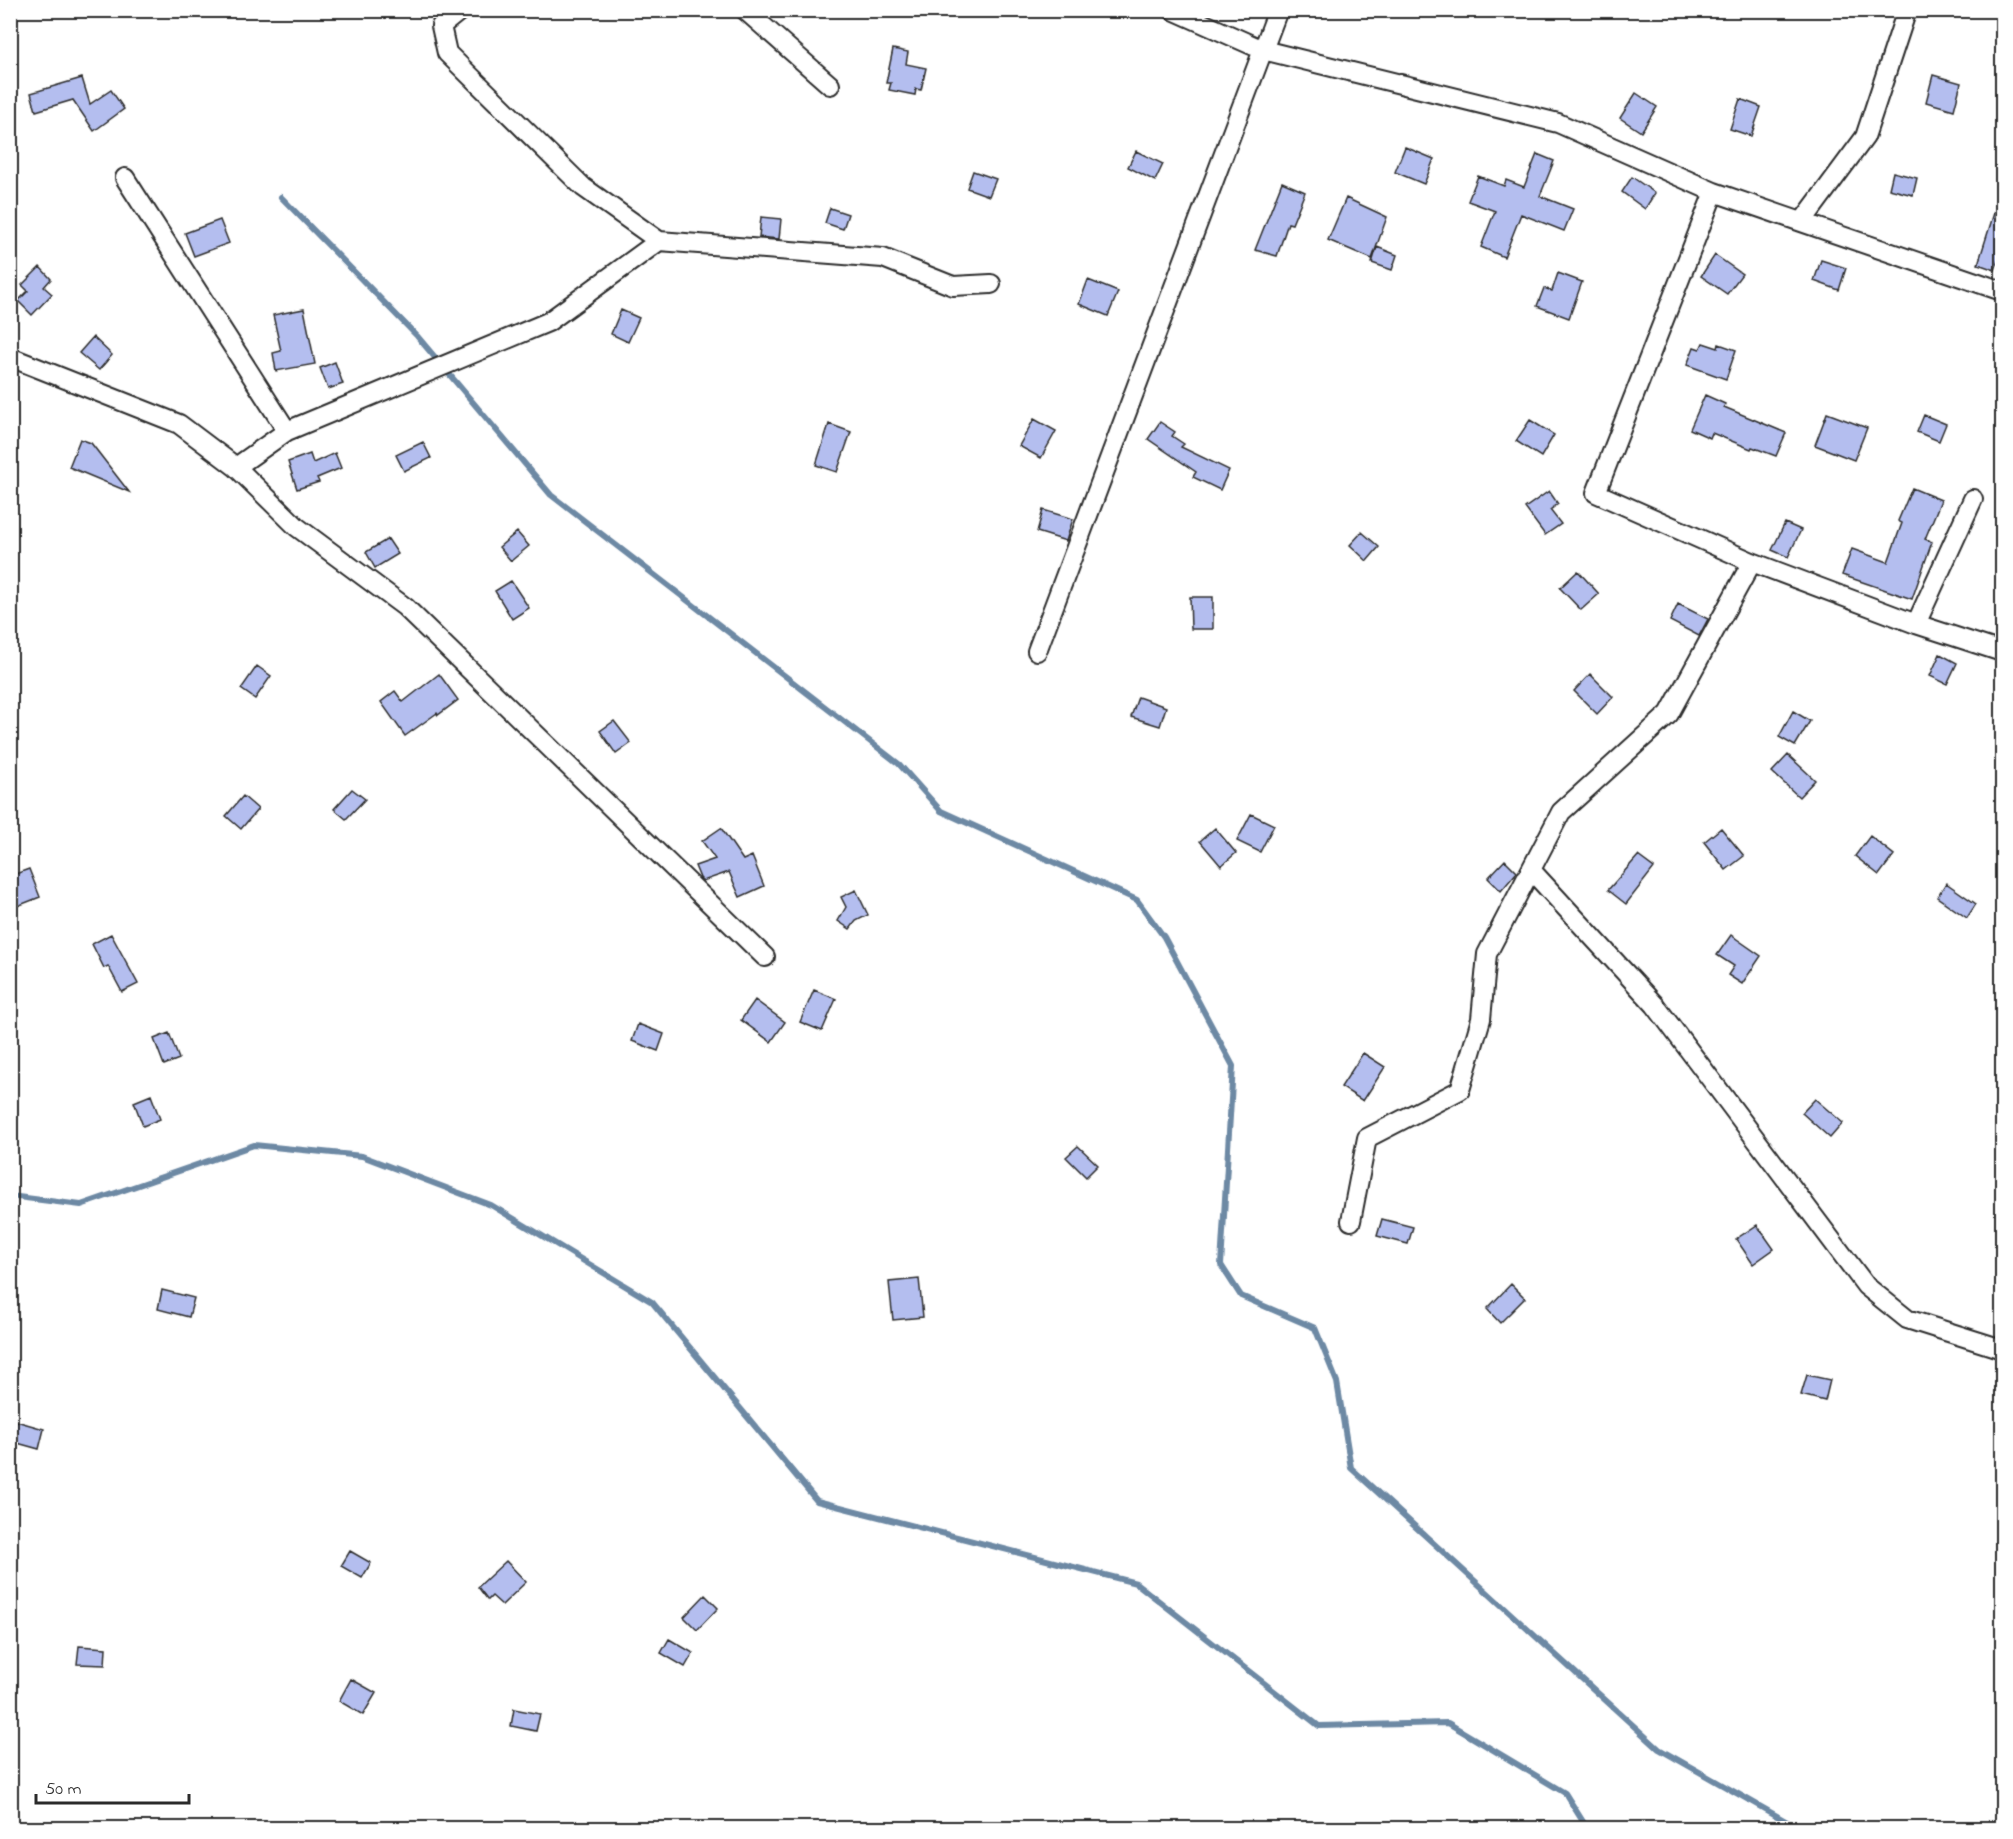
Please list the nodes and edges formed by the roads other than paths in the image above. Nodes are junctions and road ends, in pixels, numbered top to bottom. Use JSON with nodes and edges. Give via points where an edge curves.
{"nodes":[{"id":1,"x":461,"y":10,"type":"edge"},
{"id":2,"x":745,"y":10,"type":"edge"},
{"id":3,"x":1173,"y":10,"type":"edge"},
{"id":4,"x":1278,"y":10,"type":"edge"},
{"id":5,"x":1906,"y":10,"type":"edge"},
{"id":6,"x":1263,"y":50,"type":"junction"},
{"id":7,"x":830,"y":85,"type":"dead end"},
{"id":8,"x":125,"y":178,"type":"dead end"},
{"id":9,"x":1714,"y":192,"type":"junction"},
{"id":10,"x":1802,"y":222,"type":"junction"},
{"id":11,"x":659,"y":241,"type":"junction"},
{"id":12,"x":991,"y":284,"type":"dead end"},
{"id":13,"x":2002,"y":291,"type":"edge"},
{"id":14,"x":10,"y":357,"type":"edge"},
{"id":15,"x":287,"y":431,"type":"junction"},
{"id":16,"x":236,"y":468,"type":"junction"},
{"id":17,"x":1973,"y":499,"type":"dead end"},
{"id":18,"x":1752,"y":562,"type":"junction"},
{"id":19,"x":1916,"y":624,"type":"junction"},
{"id":20,"x":1037,"y":651,"type":"dead end"},
{"id":21,"x":2002,"y":652,"type":"edge"},
{"id":22,"x":1531,"y":870,"type":"junction"},
{"id":23,"x":765,"y":957,"type":"dead end"},
{"id":24,"x":1351,"y":1221,"type":"dead end"},
{"id":25,"x":2002,"y":1349,"type":"edge"}],
"edges":[{"from":1,"to":11,"type":"street","via":[[441,26],[447,53],[583,187]]},
{"from":2,"to":7,"type":"street"},
{"from":3,"to":6,"type":"street"},
{"from":4,"to":6,"type":"street"},
{"from":5,"to":10,"type":"street","via":[[1865,137]]},
{"from":6,"to":9,"type":"street","via":[[1558,123]]},
{"from":6,"to":20,"type":"street"},
{"from":8,"to":15,"type":"street"},
{"from":9,"to":10,"type":"street"},
{"from":9,"to":18,"type":"street","via":[[1596,493]]},
{"from":10,"to":13,"type":"street"},
{"from":11,"to":12,"type":"street","via":[[883,258],[953,286]]},
{"from":11,"to":15,"type":"street","via":[[548,322]]},
{"from":14,"to":16,"type":"street","via":[[179,424]]},
{"from":15,"to":16,"type":"street"},
{"from":16,"to":23,"type":"street","via":[[297,527],[405,608]]},
{"from":17,"to":19,"type":"street"},
{"from":18,"to":19,"type":"street"},
{"from":18,"to":22,"type":"street","via":[[1668,714],[1561,812]]},
{"from":19,"to":21,"type":"street"},
{"from":22,"to":24,"type":"street","via":[[1487,954],[1481,1019],[1460,1090],[1367,1138]]},
{"from":22,"to":25,"type":"street","via":[[1655,1005],[1866,1286],[1908,1319]]}]}
